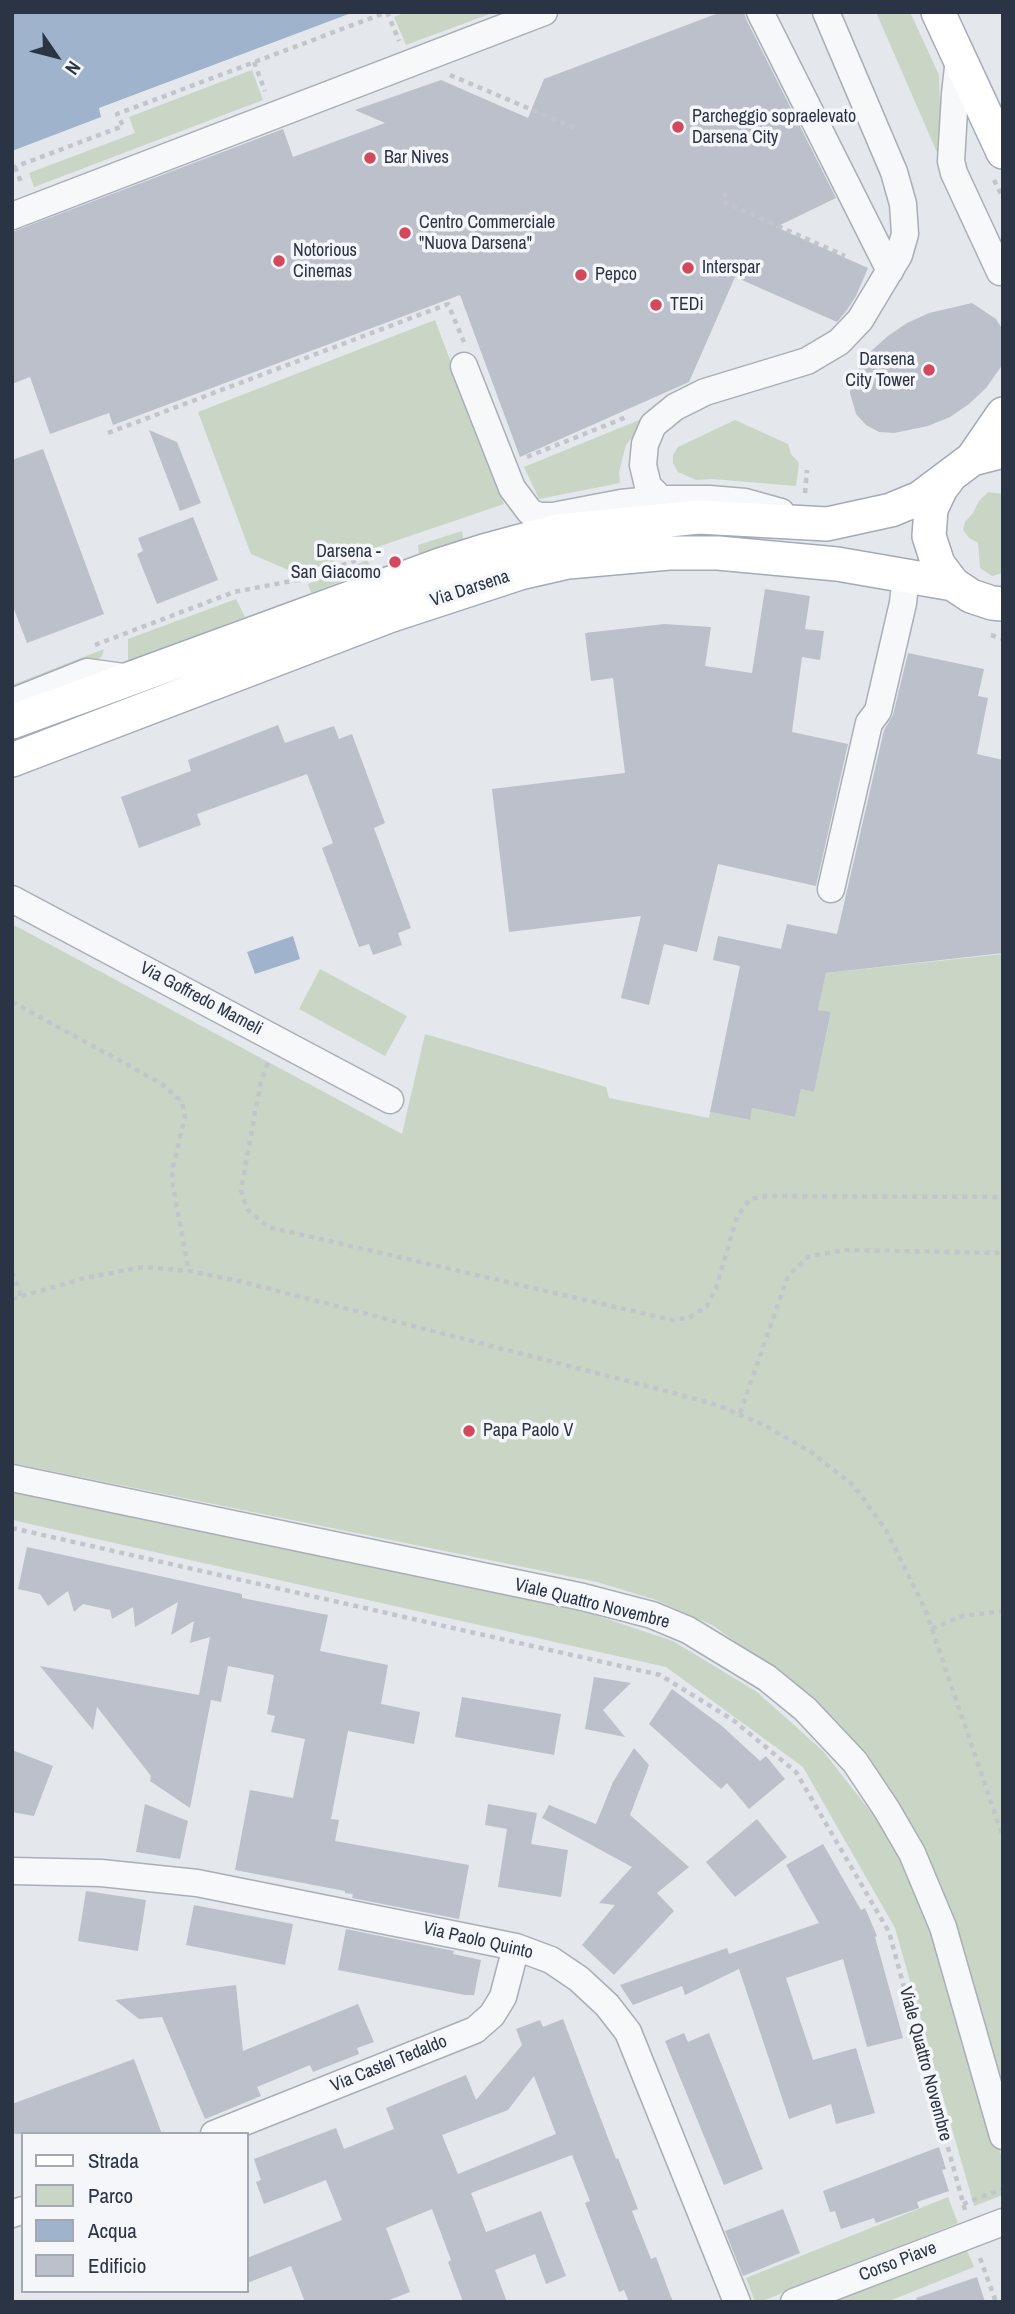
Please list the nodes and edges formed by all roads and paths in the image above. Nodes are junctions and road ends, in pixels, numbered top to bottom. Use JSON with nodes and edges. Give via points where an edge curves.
{"nodes":[{"id":1,"x":387,"y":12,"type":"edge"},
{"id":2,"x":544,"y":12,"type":"edge"},
{"id":3,"x":760,"y":12,"type":"edge"},
{"id":4,"x":826,"y":12,"type":"edge"},
{"id":5,"x":939,"y":12,"type":"edge"},
{"id":6,"x":409,"y":54,"type":"junction"},
{"id":7,"x":959,"y":58,"type":"junction"},
{"id":8,"x":254,"y":62,"type":"junction"},
{"id":9,"x":267,"y":98,"type":"dead end"},
{"id":10,"x":576,"y":124,"type":"dead end"},
{"id":11,"x":997,"y":162,"type":"edge"},
{"id":12,"x":14,"y":167,"type":"edge"},
{"id":13,"x":12,"y":186,"type":"edge"},
{"id":14,"x":726,"y":193,"type":"dead end"},
{"id":15,"x":1003,"y":198,"type":"edge"},
{"id":16,"x":12,"y":215,"type":"edge"},
{"id":17,"x":845,"y":256,"type":"dead end"},
{"id":18,"x":890,"y":271,"type":"junction"},
{"id":19,"x":1000,"y":272,"type":"dead end"},
{"id":20,"x":466,"y":359,"type":"joint"},
{"id":21,"x":634,"y":414,"type":"dead end"},
{"id":22,"x":1003,"y":414,"type":"edge"},
{"id":23,"x":108,"y":433,"type":"dead end"},
{"id":24,"x":525,"y":457,"type":"dead end"},
{"id":25,"x":976,"y":460,"type":"edge"},
{"id":26,"x":807,"y":470,"type":"dead end"},
{"id":27,"x":661,"y":499,"type":"junction"},
{"id":28,"x":815,"y":513,"type":"junction"},
{"id":29,"x":906,"y":575,"type":"junction"},
{"id":30,"x":953,"y":584,"type":"junction"},
{"id":31,"x":996,"y":612,"type":"edge"},
{"id":32,"x":1003,"y":639,"type":"edge"},
{"id":33,"x":131,"y":678,"type":"junction"},
{"id":34,"x":12,"y":702,"type":"edge"},
{"id":35,"x":12,"y":722,"type":"edge"},
{"id":36,"x":12,"y":760,"type":"edge"},
{"id":37,"x":831,"y":889,"type":"dead end"},
{"id":38,"x":12,"y":899,"type":"edge"},
{"id":39,"x":12,"y":1002,"type":"edge"},
{"id":40,"x":276,"y":1039,"type":"junction"},
{"id":41,"x":390,"y":1100,"type":"dead end"},
{"id":42,"x":1003,"y":1197,"type":"edge"},
{"id":43,"x":1003,"y":1253,"type":"edge"},
{"id":44,"x":189,"y":1271,"type":"junction"},
{"id":45,"x":12,"y":1272,"type":"edge"},
{"id":46,"x":21,"y":1296,"type":"junction"},
{"id":47,"x":12,"y":1299,"type":"edge"},
{"id":48,"x":740,"y":1413,"type":"junction"},
{"id":49,"x":12,"y":1478,"type":"edge"},
{"id":50,"x":12,"y":1528,"type":"edge"},
{"id":51,"x":1003,"y":1611,"type":"edge"},
{"id":52,"x":932,"y":1629,"type":"junction"},
{"id":53,"x":1003,"y":1837,"type":"edge"},
{"id":54,"x":12,"y":1871,"type":"edge"},
{"id":55,"x":516,"y":1947,"type":"junction"},
{"id":56,"x":219,"y":2132,"type":"edge"},
{"id":57,"x":1003,"y":2136,"type":"edge"},
{"id":58,"x":1003,"y":2189,"type":"edge"},
{"id":59,"x":1003,"y":2222,"type":"edge"},
{"id":60,"x":972,"y":2234,"type":"junction"},
{"id":61,"x":737,"y":2302,"type":"edge"},
{"id":62,"x":794,"y":2302,"type":"edge"},
{"id":63,"x":996,"y":2302,"type":"edge"}],
"edges":[{"from":1,"to":6,"type":"path"},
{"from":1,"to":8,"type":"path"},
{"from":2,"to":6,"type":"street"},
{"from":3,"to":18,"type":"street"},
{"from":4,"to":18,"type":"street","via":[[894,172],[903,204],[905,234]]},
{"from":5,"to":7,"type":"main road"},
{"from":6,"to":10,"type":"path","via":[[575,128]]},
{"from":6,"to":16,"type":"street"},
{"from":7,"to":11,"type":"main road"},
{"from":7,"to":19,"type":"street","via":[[951,161]]},
{"from":8,"to":9,"type":"path"},
{"from":8,"to":12,"type":"path","via":[[117,114],[123,125]]},
{"from":11,"to":15,"type":"path"},
{"from":12,"to":13,"type":"path","via":[[21,182]]},
{"from":14,"to":17,"type":"path","via":[[722,201]]},
{"from":18,"to":27,"type":"street","via":[[860,320],[839,342],[807,361],[705,392],[653,425],[642,465],[648,486]]},
{"from":20,"to":23,"type":"path","via":[[448,304]]},
{"from":20,"to":27,"type":"street","name":"Via Darsena","via":[[512,488],[530,512],[553,516]]},
{"from":21,"to":24,"type":"path"},
{"from":22,"to":25,"type":"main road"},
{"from":25,"to":28,"type":"main road","name":"Via Darsena","via":[[901,506]]},
{"from":25,"to":30,"type":"main road","via":[[941,488],[932,509],[929,536],[938,564]]},
{"from":26,"to":28,"type":"path"},
{"from":27,"to":28,"type":"street","name":"Via Darsena","via":[[745,502]]},
{"from":28,"to":33,"type":"main road","name":"Via Darsena","via":[[699,517],[558,531],[440,565]]},
{"from":29,"to":30,"type":"main road","name":"Via Darsena"},
{"from":29,"to":36,"type":"main road","name":"Via Darsena","via":[[718,553],[568,562],[389,616]]},
{"from":29,"to":37,"type":"street","via":[[878,711],[869,723]]},
{"from":30,"to":31,"type":"main road","name":"Via Darsena"},
{"from":31,"to":32,"type":"path"},
{"from":33,"to":34,"type":"street","name":"Via Darsena","via":[[87,672]]},
{"from":33,"to":35,"type":"main road","name":"Via Darsena"},
{"from":38,"to":40,"type":"street","name":"Via Goffredo Mameli"},
{"from":39,"to":44,"type":"path","via":[[138,1070],[182,1102],[185,1117],[172,1171]]},
{"from":40,"to":41,"type":"street","name":"Via Goffredo Mameli"},
{"from":40,"to":42,"type":"path","via":[[261,1082],[241,1190],[247,1209],[268,1227],[662,1318],[689,1318],[707,1306],[737,1217],[750,1199]]},
{"from":43,"to":48,"type":"path","via":[[843,1250],[808,1257],[788,1276]]},
{"from":44,"to":46,"type":"path","via":[[143,1268]]},
{"from":44,"to":48,"type":"path"},
{"from":45,"to":46,"type":"path"},
{"from":46,"to":47,"type":"path"},
{"from":48,"to":52,"type":"path","via":[[811,1452],[854,1486],[886,1530]]},
{"from":49,"to":57,"type":"street","name":"Viale Quattro Novembre","via":[[652,1615],[688,1630],[767,1678],[805,1709],[855,1762],[912,1853],[943,1927]]},
{"from":50,"to":58,"type":"path","name":"Viale Quattro Novembre","via":[[660,1675],[733,1720],[796,1772],[889,1932],[963,2204]]},
{"from":51,"to":52,"type":"path","via":[[962,1616]]},
{"from":52,"to":53,"type":"path"},
{"from":54,"to":55,"type":"street","name":"Via Paolo Quinto","via":[[101,1873],[197,1883]]},
{"from":55,"to":56,"type":"street","name":"Via Castel Tedaldo","via":[[503,1997],[475,2030]]},
{"from":55,"to":61,"type":"street","name":"Via Paolo Quinto","via":[[551,1960],[579,1979],[607,2004],[628,2032]]},
{"from":59,"to":60,"type":"street","name":"Corso Piave"},
{"from":60,"to":62,"type":"street","name":"Corso Piave"},
{"from":60,"to":63,"type":"path"}]}
